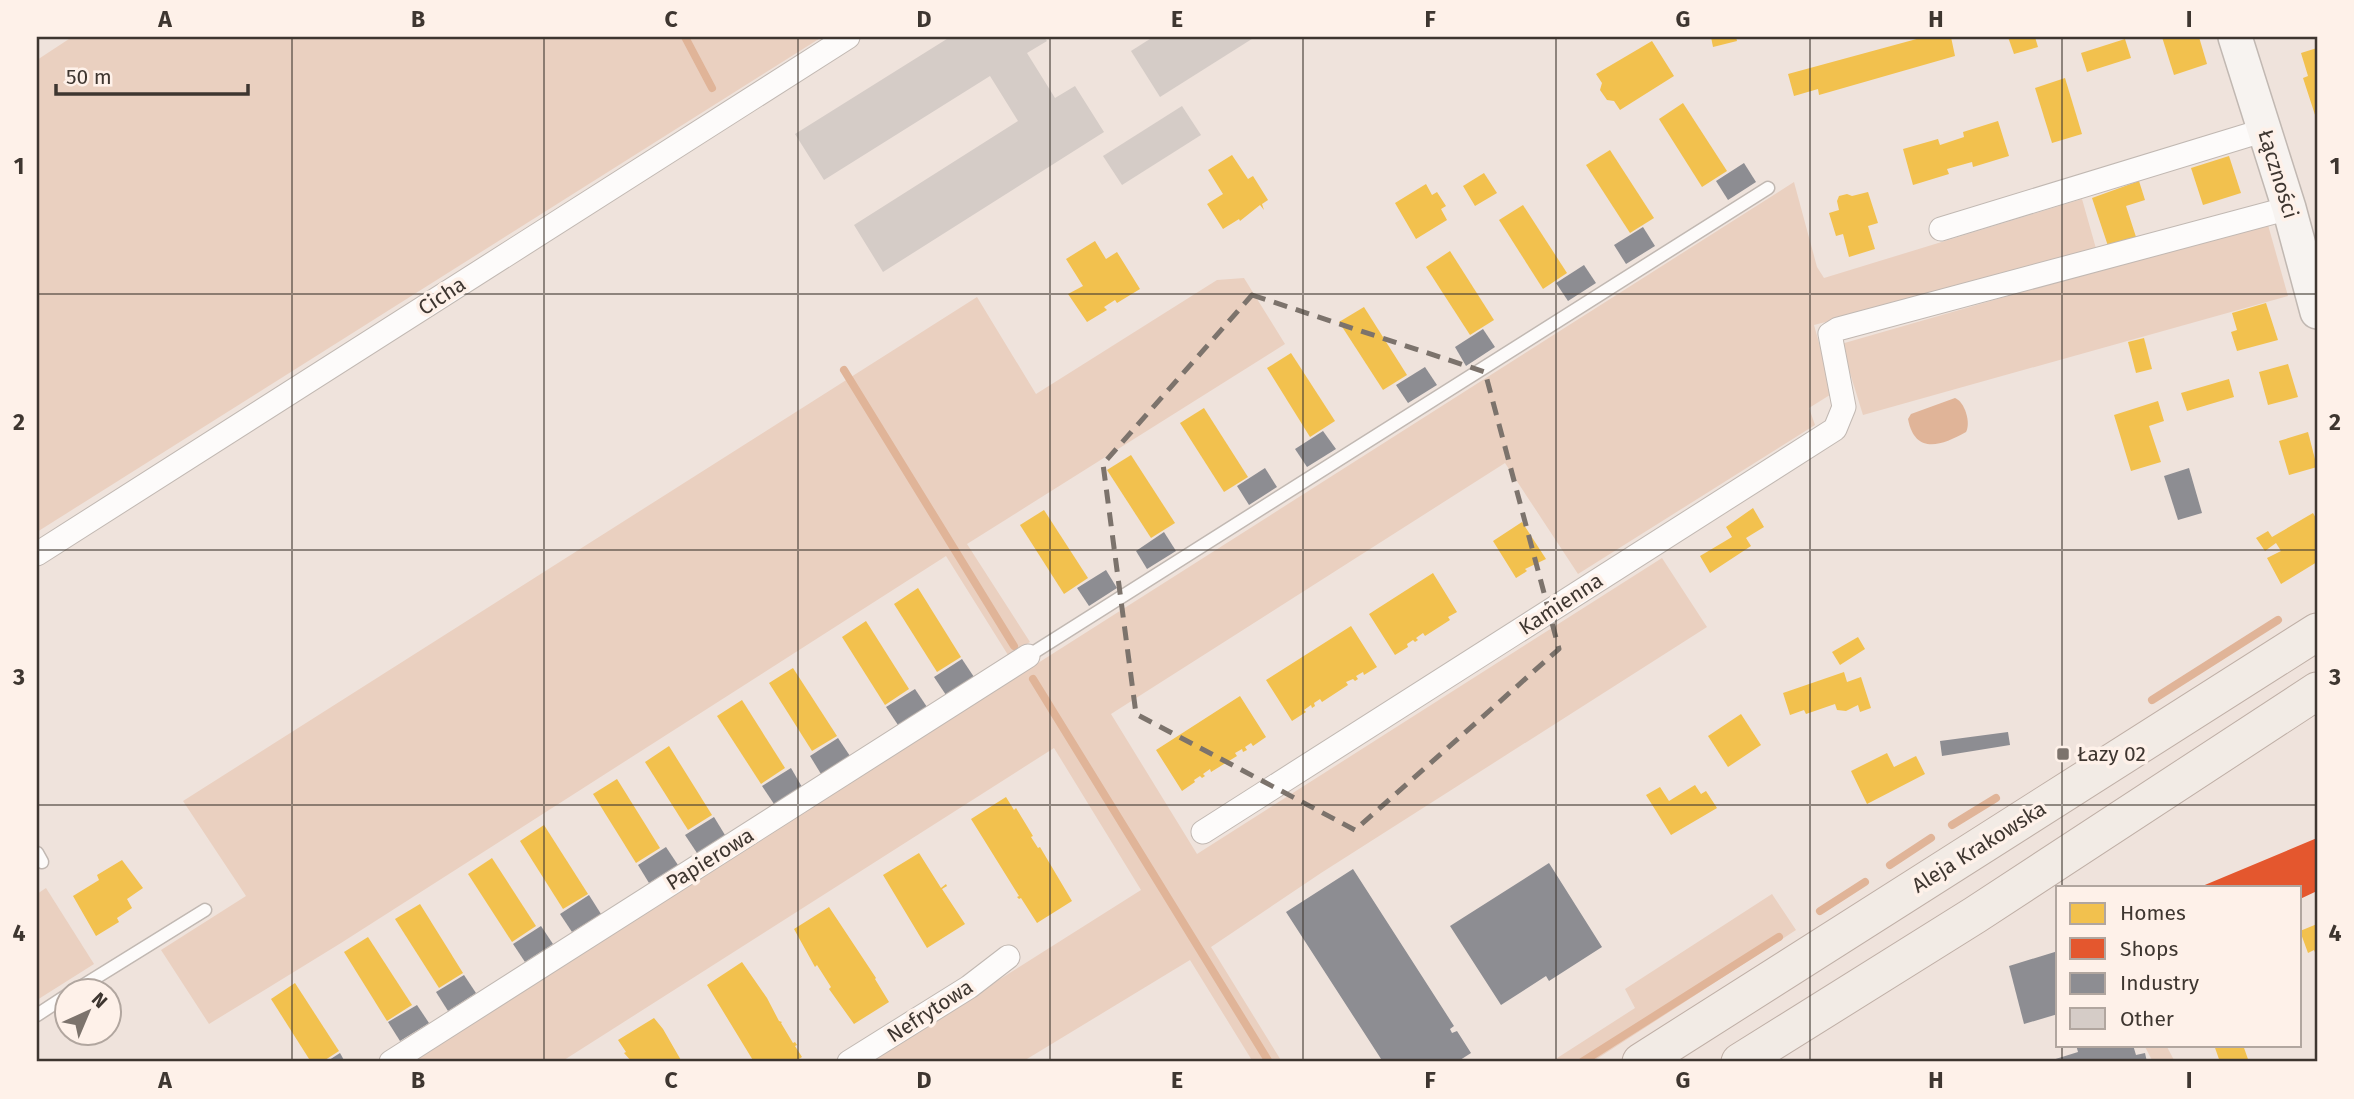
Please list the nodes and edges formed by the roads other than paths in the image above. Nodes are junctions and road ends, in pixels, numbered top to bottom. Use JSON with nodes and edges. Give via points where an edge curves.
{"nodes":[{"id":1,"x":848,"y":37,"type":"edge"},
{"id":2,"x":2235,"y":37,"type":"edge"},
{"id":3,"x":2265,"y":130,"type":"junction"},
{"id":4,"x":1768,"y":188,"type":"dead end"},
{"id":5,"x":2288,"y":208,"type":"junction"},
{"id":6,"x":1941,"y":229,"type":"dead end"},
{"id":7,"x":2317,"y":312,"type":"edge"},
{"id":8,"x":37,"y":554,"type":"edge"},
{"id":9,"x":2317,"y":632,"type":"edge"},
{"id":10,"x":1028,"y":656,"type":"joint"},
{"id":11,"x":2317,"y":691,"type":"edge"},
{"id":12,"x":1203,"y":832,"type":"dead end"},
{"id":13,"x":205,"y":910,"type":"dead end"},
{"id":14,"x":1008,"y":957,"type":"dead end"},
{"id":15,"x":99,"y":976,"type":"edge"},
{"id":16,"x":52,"y":1005,"type":"edge"},
{"id":17,"x":37,"y":1015,"type":"edge"},
{"id":18,"x":391,"y":1062,"type":"edge"},
{"id":19,"x":849,"y":1062,"type":"edge"},
{"id":20,"x":1641,"y":1062,"type":"edge"},
{"id":21,"x":1740,"y":1062,"type":"edge"}],
"edges":[{"from":1,"to":8,"type":"street","name":"Cicha"},
{"from":2,"to":3,"type":"street","name":"Łączności"},
{"from":3,"to":5,"type":"street","name":"Łączności"},
{"from":3,"to":6,"type":"street"},
{"from":4,"to":10,"type":"lane"},
{"from":5,"to":7,"type":"street","name":"Łączności"},
{"from":5,"to":12,"type":"street","name":"Kamienna","via":[[1853,323],[1830,334],[1844,407],[1835,429]]},
{"from":9,"to":20,"type":"main road","name":"Aleja Krakowska"},
{"from":10,"to":18,"type":"street","name":"Papierowa"},
{"from":11,"to":21,"type":"main road"},
{"from":13,"to":15,"type":"lane"},
{"from":14,"to":19,"type":"street","name":"Nefrytowa","via":[[969,987]]},
{"from":16,"to":17,"type":"lane"}]}
